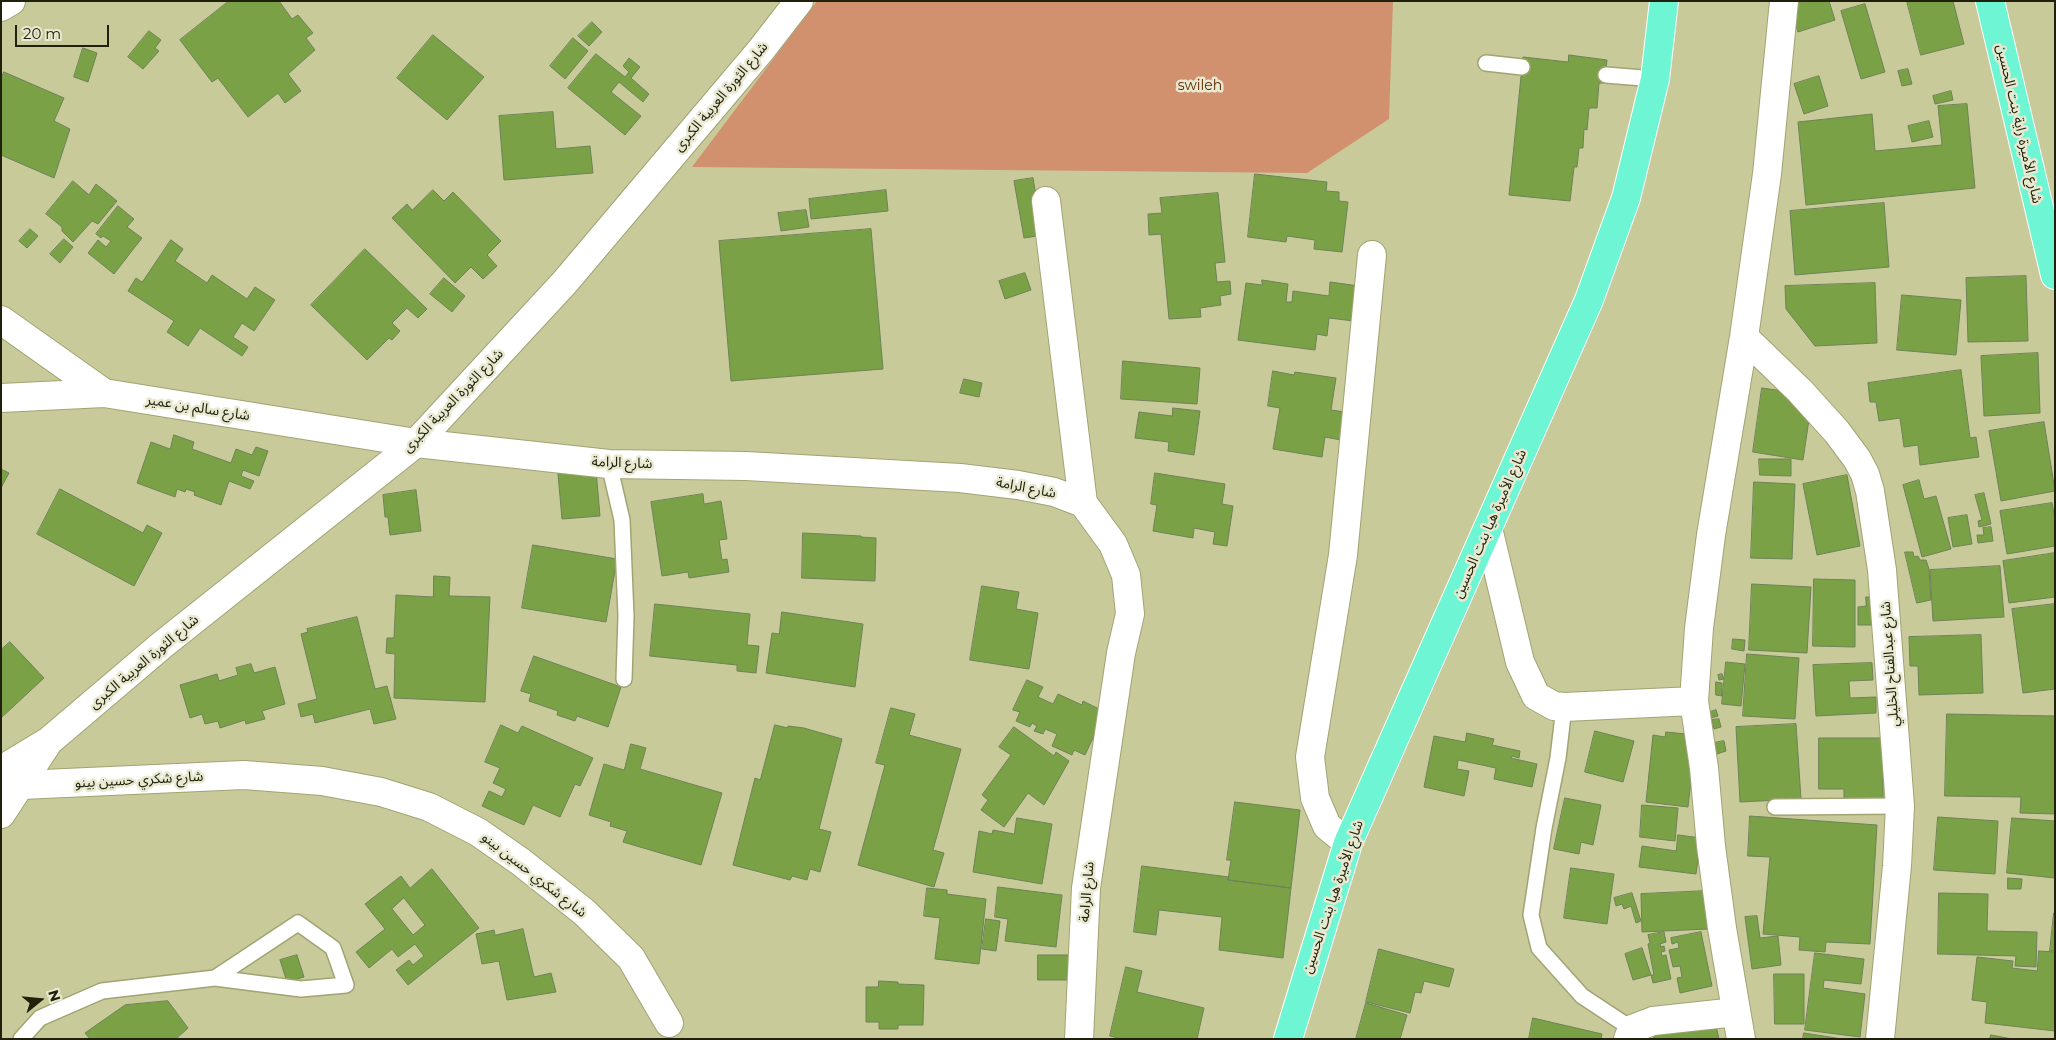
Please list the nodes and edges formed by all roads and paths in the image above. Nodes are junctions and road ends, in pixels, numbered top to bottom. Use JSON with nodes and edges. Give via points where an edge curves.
{"nodes":[{"id":1,"x":11,"y":1,"type":"edge"},
{"id":2,"x":799,"y":1,"type":"edge"},
{"id":3,"x":1664,"y":1,"type":"edge"},
{"id":4,"x":1784,"y":1,"type":"edge"},
{"id":5,"x":1990,"y":1,"type":"edge"},
{"id":6,"x":1,"y":8,"type":"edge"},
{"id":7,"x":1486,"y":63,"type":"dead end"},
{"id":8,"x":1522,"y":67,"type":"dead end"},
{"id":9,"x":1606,"y":75,"type":"dead end"},
{"id":10,"x":1655,"y":79,"type":"junction"},
{"id":11,"x":1046,"y":201,"type":"dead end"},
{"id":12,"x":1372,"y":255,"type":"dead end"},
{"id":13,"x":2055,"y":275,"type":"edge"},
{"id":14,"x":1,"y":320,"type":"edge"},
{"id":15,"x":1744,"y":336,"type":"junction"},
{"id":16,"x":104,"y":393,"type":"junction"},
{"id":17,"x":1,"y":398,"type":"edge"},
{"id":18,"x":416,"y":443,"type":"junction"},
{"id":19,"x":609,"y":464,"type":"junction"},
{"id":20,"x":1083,"y":502,"type":"junction"},
{"id":21,"x":1488,"y":528,"type":"junction"},
{"id":22,"x":624,"y":679,"type":"dead end"},
{"id":23,"x":1694,"y":701,"type":"junction"},
{"id":24,"x":1564,"y":707,"type":"junction"},
{"id":25,"x":9,"y":774,"type":"edge"},
{"id":26,"x":1900,"y":806,"type":"junction"},
{"id":27,"x":1775,"y":807,"type":"dead end"},
{"id":28,"x":1,"y":814,"type":"edge"},
{"id":29,"x":1348,"y":843,"type":"junction"},
{"id":30,"x":215,"y":978,"type":"junction"},
{"id":31,"x":1736,"y":1012,"type":"junction"},
{"id":32,"x":669,"y":1023,"type":"dead end"},
{"id":33,"x":1630,"y":1034,"type":"edge"},
{"id":34,"x":21,"y":1039,"type":"edge"},
{"id":35,"x":1079,"y":1039,"type":"edge"},
{"id":36,"x":1288,"y":1039,"type":"edge"},
{"id":37,"x":1741,"y":1039,"type":"edge"},
{"id":38,"x":1880,"y":1039,"type":"edge"}],
"edges":[{"from":1,"to":6,"type":"street"},
{"from":2,"to":18,"type":"street","name":"شارع الثورة العربية الكبرى","via":[[565,282]]},
{"from":3,"to":10,"type":"main road","name":"شارع الأميرة هيا بنت الحسين"},
{"from":4,"to":15,"type":"street","via":[[1767,174]]},
{"from":5,"to":13,"type":"main road","name":"شارع الأميرة راية بنت الحسين"},
{"from":7,"to":8,"type":"lane"},
{"from":9,"to":10,"type":"lane"},
{"from":10,"to":21,"type":"main road","name":"شارع الأميرة هيا بنت الحسين","via":[[1626,198],[1589,300]]},
{"from":11,"to":20,"type":"street"},
{"from":12,"to":29,"type":"street","via":[[1344,555],[1310,757],[1315,798],[1327,826]]},
{"from":14,"to":16,"type":"street","name":"شارع سالم بن عمير"},
{"from":15,"to":23,"type":"street","via":[[1711,535]]},
{"from":15,"to":26,"type":"street","name":"شارع عبدالفتاح الخليلي","via":[[1838,432],[1865,474],[1882,570]]},
{"from":16,"to":17,"type":"street"},
{"from":16,"to":18,"type":"street","name":"شارع سالم بن عمير"},
{"from":18,"to":19,"type":"street","name":"شارع الرامة"},
{"from":18,"to":25,"type":"street","name":"شارع الثورة العربية الكبرى","via":[[162,645]]},
{"from":19,"to":20,"type":"street","name":"شارع الرامة","via":[[746,466],[960,478],[1054,492]]},
{"from":19,"to":22,"type":"lane","via":[[622,520],[626,616]]},
{"from":20,"to":35,"type":"street","name":"شارع الرامة","via":[[1113,544],[1126,576],[1130,614],[1121,653],[1086,888]]},
{"from":21,"to":24,"type":"street","via":[[1520,662],[1536,696],[1554,706]]},
{"from":21,"to":29,"type":"main road","name":"شارع الأميرة هيا بنت الحسين"},
{"from":23,"to":24,"type":"street"},
{"from":23,"to":31,"type":"street","via":[[1711,846]]},
{"from":24,"to":33,"type":"lane","via":[[1531,914],[1539,948],[1575,998]]},
{"from":25,"to":28,"type":"street","name":"شارع الثورة العربية الكبرى"},
{"from":25,"to":32,"type":"street","name":"شارع شكري حسين بينو","via":[[244,775],[322,781],[381,792],[429,806],[478,832],[584,912],[631,958]]},
{"from":26,"to":27,"type":"lane"},
{"from":26,"to":38,"type":"street","name":"شارع عبدالفتاح الخليلي"},
{"from":29,"to":36,"type":"main road","name":"شارع الأميرة هيا بنت الحسين"},
{"from":30,"to":30,"type":"lane","via":[[300,989],[346,985],[333,948],[298,923]]},
{"from":30,"to":34,"type":"lane","via":[[102,991],[40,1018]]},
{"from":31,"to":33,"type":"street","via":[[1653,1021]]},
{"from":31,"to":37,"type":"street"}]}
